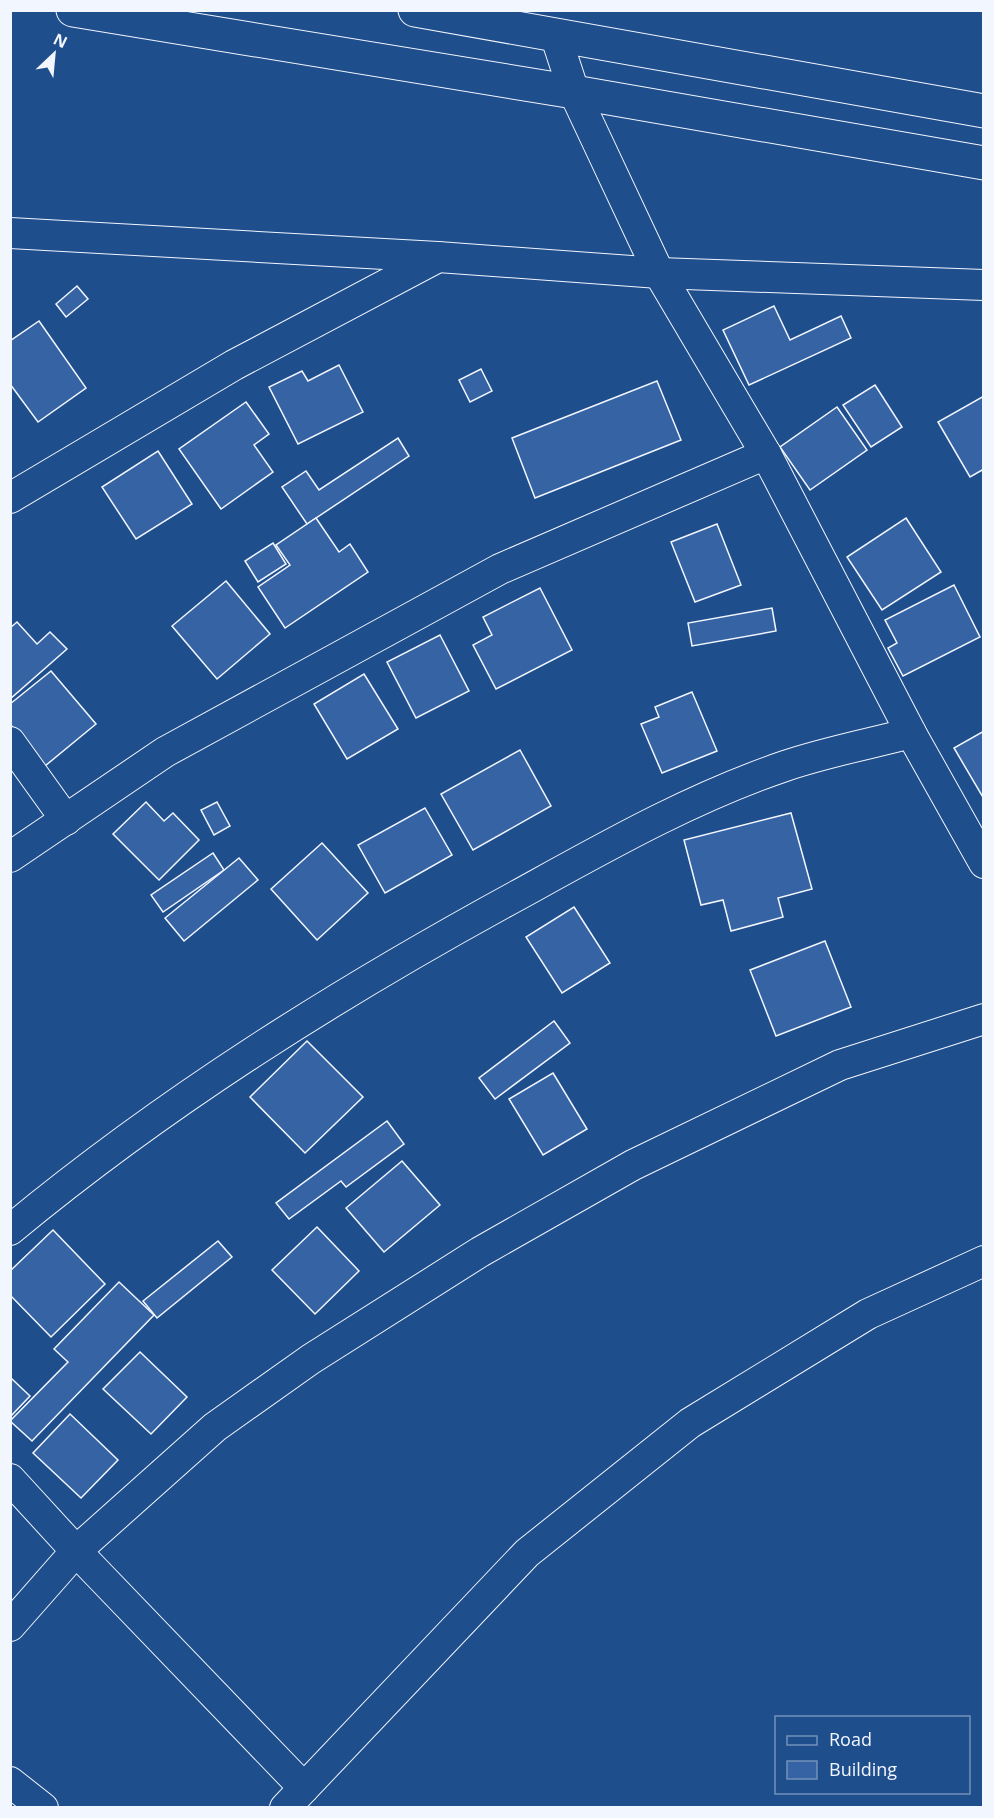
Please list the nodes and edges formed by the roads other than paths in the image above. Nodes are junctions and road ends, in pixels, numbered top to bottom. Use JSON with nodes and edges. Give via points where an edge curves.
{"nodes":[{"id":1,"x":73,"y":10,"type":"edge"},
{"id":2,"x":415,"y":10,"type":"edge"},
{"id":3,"x":555,"y":34,"type":"junction"},
{"id":4,"x":574,"y":92,"type":"junction"},
{"id":5,"x":984,"y":111,"type":"edge"},
{"id":6,"x":984,"y":163,"type":"edge"},
{"id":7,"x":10,"y":233,"type":"edge"},
{"id":8,"x":438,"y":257,"type":"junction"},
{"id":9,"x":659,"y":273,"type":"junction"},
{"id":10,"x":984,"y":285,"type":"edge"},
{"id":11,"x":766,"y":454,"type":"junction"},
{"id":12,"x":10,"y":498,"type":"edge"},
{"id":13,"x":911,"y":733,"type":"junction"},
{"id":14,"x":10,"y":742,"type":"edge"},
{"id":15,"x":66,"y":820,"type":"junction"},
{"id":16,"x":10,"y":857,"type":"edge"},
{"id":17,"x":984,"y":863,"type":"edge"},
{"id":18,"x":984,"y":1019,"type":"edge"},
{"id":19,"x":10,"y":1230,"type":"edge"},
{"id":20,"x":984,"y":1262,"type":"edge"},
{"id":21,"x":10,"y":1479,"type":"edge"},
{"id":22,"x":76,"y":1551,"type":"junction"},
{"id":23,"x":10,"y":1626,"type":"edge"},
{"id":24,"x":10,"y":1782,"type":"edge"},
{"id":25,"x":295,"y":1798,"type":"edge"},
{"id":26,"x":43,"y":1808,"type":"edge"}],
"edges":[{"from":1,"to":4,"type":"main road"},
{"from":2,"to":3,"type":"main road"},
{"from":3,"to":4,"type":"street"},
{"from":3,"to":5,"type":"main road"},
{"from":4,"to":6,"type":"main road"},
{"from":4,"to":9,"type":"street"},
{"from":7,"to":8,"type":"street"},
{"from":8,"to":9,"type":"street"},
{"from":8,"to":12,"type":"street","via":[[234,365]]},
{"from":9,"to":10,"type":"street"},
{"from":9,"to":11,"type":"street"},
{"from":11,"to":13,"type":"street"},
{"from":11,"to":15,"type":"street","via":[[490,574],[165,752]]},
{"from":13,"to":17,"type":"street"},
{"from":13,"to":19,"type":"street","via":[[786,766],[669,813],[441,937],[280,1033],[72,1179]]},
{"from":14,"to":15,"type":"street"},
{"from":15,"to":16,"type":"street"},
{"from":18,"to":22,"type":"street","via":[[840,1065],[633,1165],[480,1252],[311,1359],[215,1427]]},
{"from":20,"to":25,"type":"street","via":[[868,1314],[690,1423],[527,1552]]},
{"from":21,"to":22,"type":"street"},
{"from":22,"to":23,"type":"street"},
{"from":22,"to":25,"type":"street"},
{"from":24,"to":26,"type":"street"}]}
